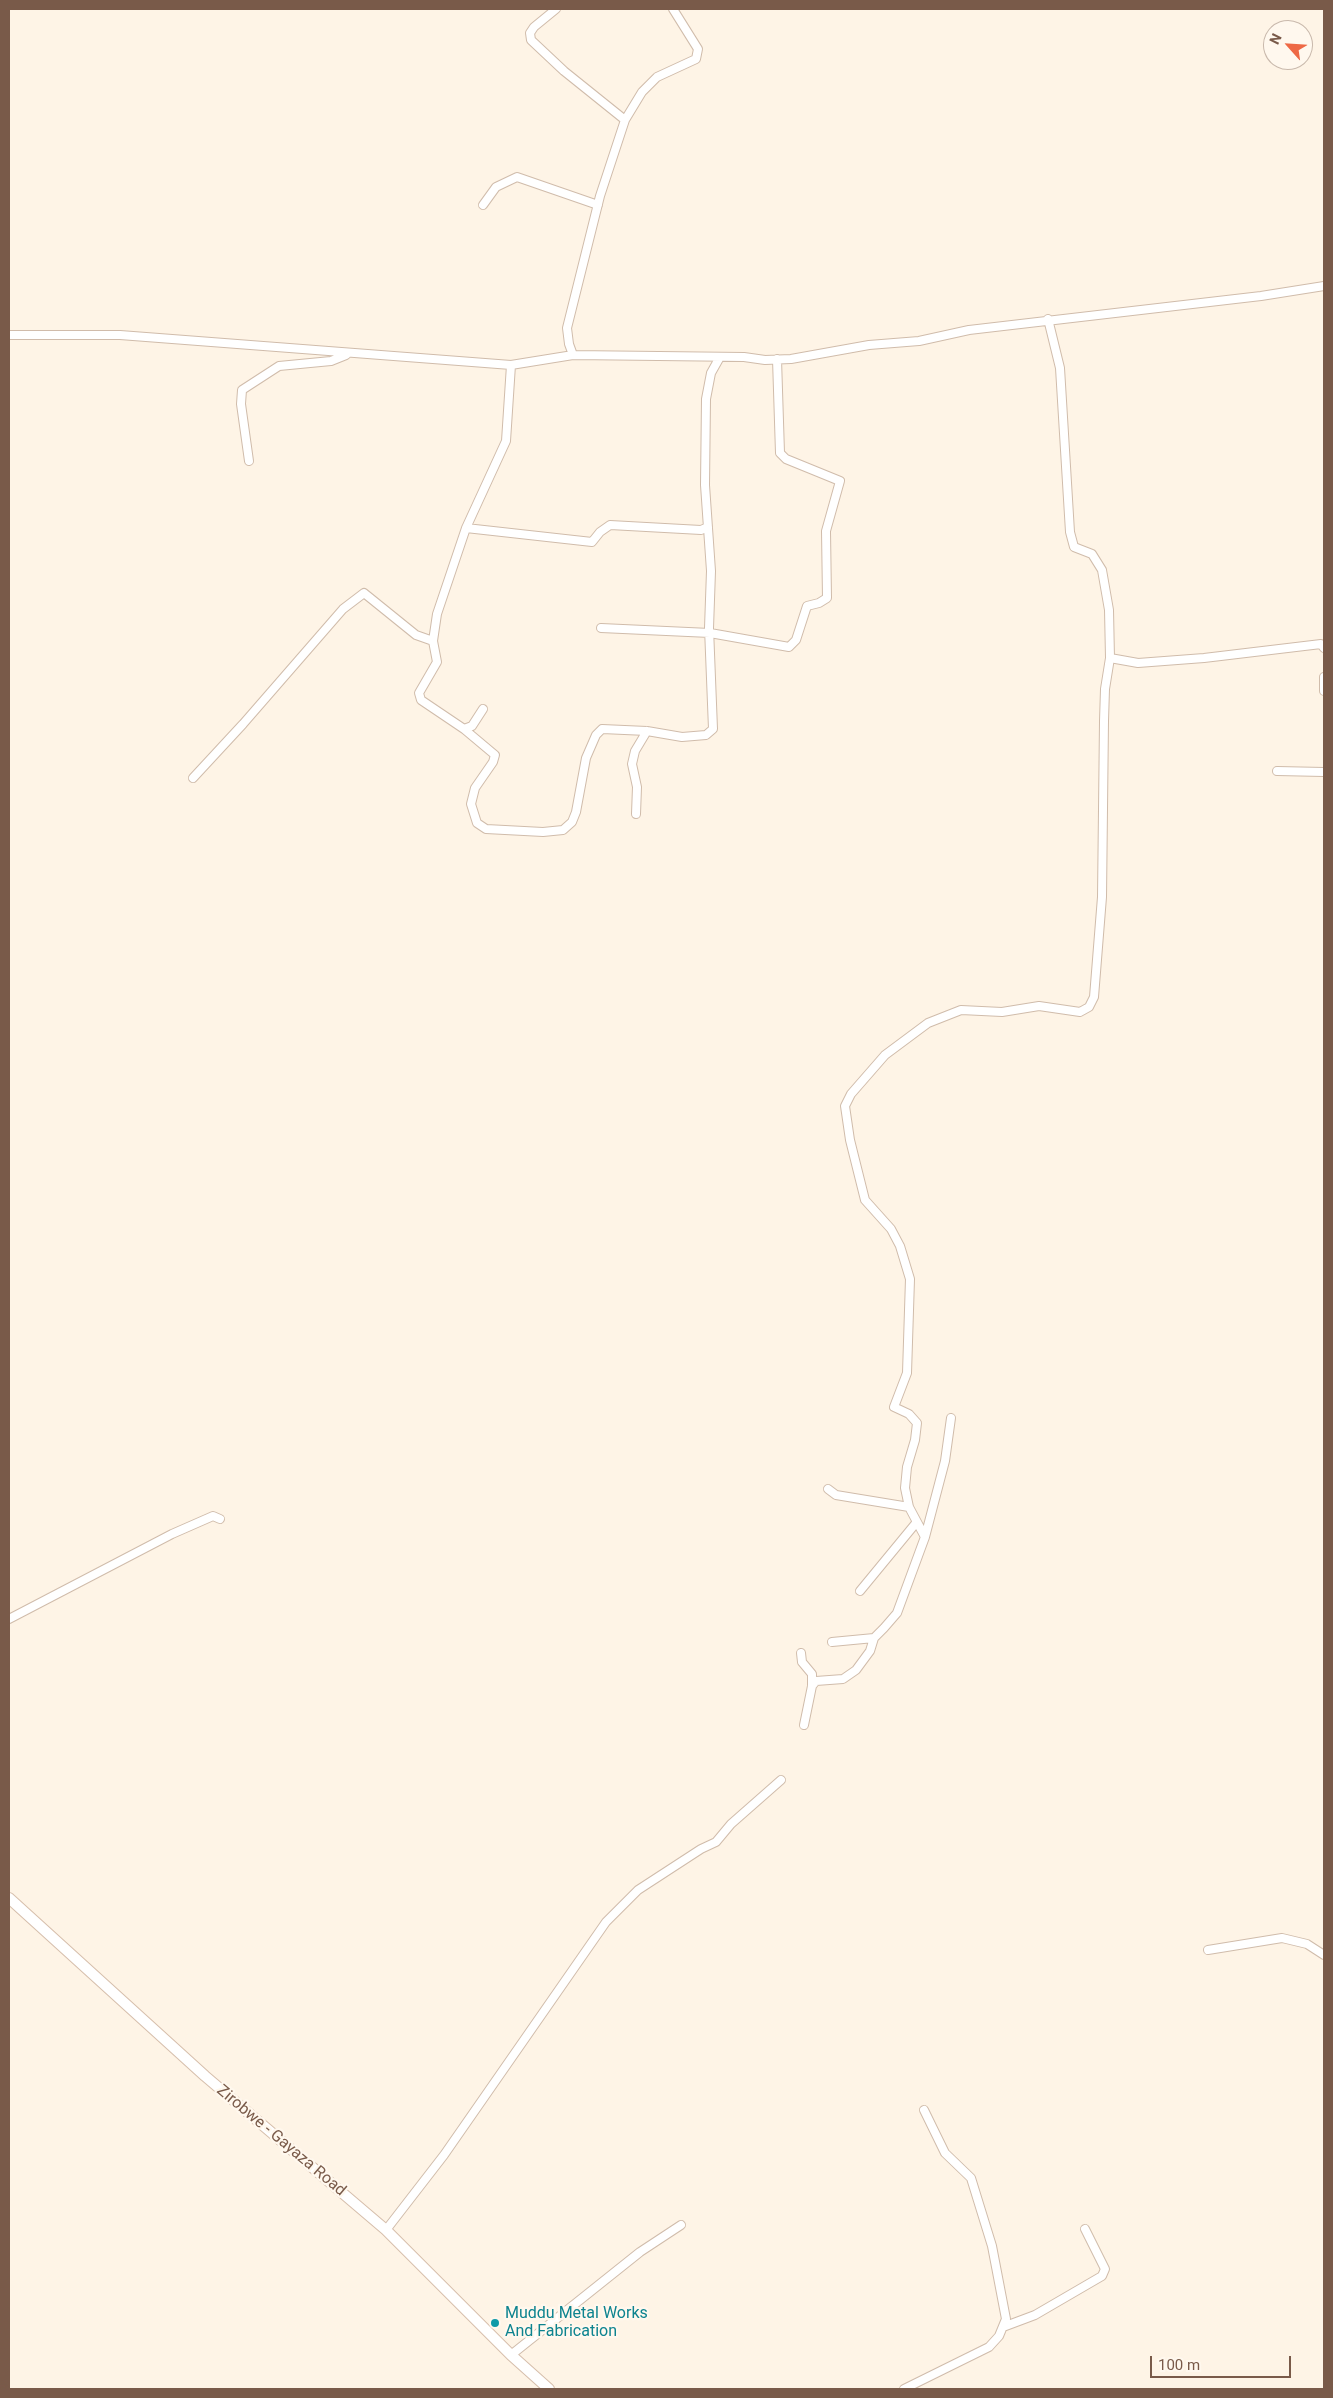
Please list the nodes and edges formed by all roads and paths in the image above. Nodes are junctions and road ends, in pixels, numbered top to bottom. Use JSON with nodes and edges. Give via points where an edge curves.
{"nodes":[{"id":1,"x":556,"y":9,"type":"edge"},
{"id":2,"x":673,"y":9,"type":"edge"},
{"id":3,"x":625,"y":120,"type":"junction"},
{"id":4,"x":598,"y":204,"type":"junction"},
{"id":5,"x":482,"y":205,"type":"dead end"},
{"id":6,"x":1324,"y":286,"type":"edge"},
{"id":7,"x":1048,"y":320,"type":"junction"},
{"id":8,"x":9,"y":335,"type":"edge"},
{"id":9,"x":348,"y":354,"type":"junction"},
{"id":10,"x":573,"y":354,"type":"junction"},
{"id":11,"x":720,"y":357,"type":"junction"},
{"id":12,"x":777,"y":360,"type":"junction"},
{"id":13,"x":512,"y":365,"type":"junction"},
{"id":14,"x":248,"y":461,"type":"dead end"},
{"id":15,"x":708,"y":527,"type":"junction"},
{"id":16,"x":466,"y":528,"type":"junction"},
{"id":17,"x":601,"y":628,"type":"dead end"},
{"id":18,"x":710,"y":633,"type":"junction"},
{"id":19,"x":433,"y":641,"type":"junction"},
{"id":20,"x":1324,"y":648,"type":"edge"},
{"id":21,"x":1110,"y":658,"type":"junction"},
{"id":22,"x":1324,"y":677,"type":"edge"},
{"id":23,"x":1324,"y":692,"type":"edge"},
{"id":24,"x":484,"y":709,"type":"dead end"},
{"id":25,"x":464,"y":729,"type":"junction"},
{"id":26,"x":647,"y":731,"type":"junction"},
{"id":27,"x":1277,"y":771,"type":"dead end"},
{"id":28,"x":1324,"y":772,"type":"edge"},
{"id":29,"x":193,"y":778,"type":"dead end"},
{"id":30,"x":636,"y":814,"type":"dead end"},
{"id":31,"x":951,"y":1418,"type":"dead end"},
{"id":32,"x":828,"y":1489,"type":"dead end"},
{"id":33,"x":909,"y":1507,"type":"junction"},
{"id":34,"x":220,"y":1519,"type":"dead end"},
{"id":35,"x":916,"y":1523,"type":"junction"},
{"id":36,"x":925,"y":1537,"type":"junction"},
{"id":37,"x":860,"y":1591,"type":"dead end"},
{"id":38,"x":9,"y":1619,"type":"edge"},
{"id":39,"x":874,"y":1638,"type":"junction"},
{"id":40,"x":832,"y":1642,"type":"dead end"},
{"id":41,"x":801,"y":1652,"type":"dead end"},
{"id":42,"x":812,"y":1686,"type":"junction"},
{"id":43,"x":804,"y":1725,"type":"dead end"},
{"id":44,"x":782,"y":1780,"type":"dead end"},
{"id":45,"x":9,"y":1898,"type":"edge"},
{"id":46,"x":1208,"y":1950,"type":"dead end"},
{"id":47,"x":1324,"y":1955,"type":"edge"},
{"id":48,"x":924,"y":2110,"type":"dead end"},
{"id":49,"x":681,"y":2225,"type":"dead end"},
{"id":50,"x":1085,"y":2229,"type":"dead end"},
{"id":51,"x":386,"y":2230,"type":"junction"},
{"id":52,"x":1004,"y":2327,"type":"junction"},
{"id":53,"x":511,"y":2355,"type":"junction"},
{"id":54,"x":549,"y":2389,"type":"edge"},
{"id":55,"x":904,"y":2389,"type":"edge"}],
"edges":[{"from":1,"to":3,"type":"street","via":[[534,27],[530,33],[531,40]]},
{"from":2,"to":3,"type":"street","via":[[698,49],[696,59],[657,77],[642,92]]},
{"from":3,"to":4,"type":"street"},
{"from":4,"to":5,"type":"street","via":[[517,177],[496,187]]},
{"from":4,"to":10,"type":"street","via":[[567,328]]},
{"from":6,"to":7,"type":"street"},
{"from":7,"to":12,"type":"street"},
{"from":7,"to":21,"type":"street","via":[[1060,368],[1070,532],[1074,547],[1092,554],[1102,570],[1109,610]]},
{"from":8,"to":9,"type":"street","via":[[120,335]]},
{"from":9,"to":13,"type":"street"},
{"from":9,"to":14,"type":"street","via":[[331,360],[278,366],[242,390]]},
{"from":10,"to":11,"type":"street"},
{"from":10,"to":13,"type":"street"},
{"from":11,"to":12,"type":"street"},
{"from":11,"to":15,"type":"street","via":[[711,373],[706,400]]},
{"from":12,"to":18,"type":"street","via":[[780,453],[786,459],[840,481],[826,531],[827,598],[807,606],[796,640],[789,647]]},
{"from":13,"to":16,"type":"street","via":[[506,441]]},
{"from":15,"to":16,"type":"street","via":[[701,530],[610,526],[592,542]]},
{"from":15,"to":18,"type":"street"},
{"from":16,"to":19,"type":"street","via":[[437,614]]},
{"from":17,"to":18,"type":"street"},
{"from":18,"to":26,"type":"street","via":[[714,728],[706,735],[682,737]]},
{"from":19,"to":25,"type":"street","via":[[437,662],[420,693],[421,700]]},
{"from":19,"to":29,"type":"street","via":[[416,635],[364,593],[343,609]]},
{"from":20,"to":21,"type":"street","via":[[1322,644],[1138,663]]},
{"from":21,"to":33,"type":"street","via":[[1105,689],[1102,898],[1094,997],[1089,1007],[1080,1012],[1039,1006],[1002,1012],[961,1010],[928,1024],[885,1055],[851,1094],[845,1106],[865,1200],[891,1229],[910,1279],[907,1373],[894,1407],[918,1423],[907,1467],[905,1488]]},
{"from":22,"to":23,"type":"street"},
{"from":24,"to":25,"type":"street","via":[[472,726]]},
{"from":25,"to":26,"type":"street","via":[[495,755],[475,788],[471,804],[477,823],[486,829],[544,832],[563,830],[572,822],[586,758],[602,729]]},
{"from":26,"to":30,"type":"street","via":[[635,751],[632,764],[637,787]]},
{"from":27,"to":28,"type":"street"},
{"from":31,"to":36,"type":"street","via":[[945,1461]]},
{"from":32,"to":33,"type":"street","via":[[836,1495]]},
{"from":33,"to":35,"type":"street"},
{"from":34,"to":38,"type":"street","via":[[213,1516],[172,1534]]},
{"from":35,"to":36,"type":"street"},
{"from":35,"to":37,"type":"street"},
{"from":36,"to":39,"type":"street","via":[[897,1614]]},
{"from":39,"to":40,"type":"street"},
{"from":39,"to":42,"type":"street","via":[[870,1651],[856,1670],[843,1679],[816,1681]]},
{"from":41,"to":42,"type":"street","via":[[802,1662],[812,1674]]},
{"from":42,"to":43,"type":"street"},
{"from":44,"to":51,"type":"street","via":[[731,1824],[716,1842],[638,1890],[606,1922],[450,2146]]},
{"from":45,"to":51,"type":"street","name":"Zirobwe - Gayaza Road","via":[[205,2076]]},
{"from":46,"to":47,"type":"street","via":[[1282,1938],[1307,1944]]},
{"from":48,"to":52,"type":"street","via":[[945,2153],[971,2178],[992,2246],[1006,2313]]},
{"from":49,"to":53,"type":"street","via":[[659,2237]]},
{"from":50,"to":52,"type":"street","via":[[1106,2269],[1102,2276],[1035,2316]]},
{"from":51,"to":53,"type":"street","name":"Zirobwe - Gayaza Road"},
{"from":52,"to":55,"type":"street","via":[[994,2342],[978,2354]]},
{"from":53,"to":54,"type":"street","name":"Zirobwe - Gayaza Road"}]}
